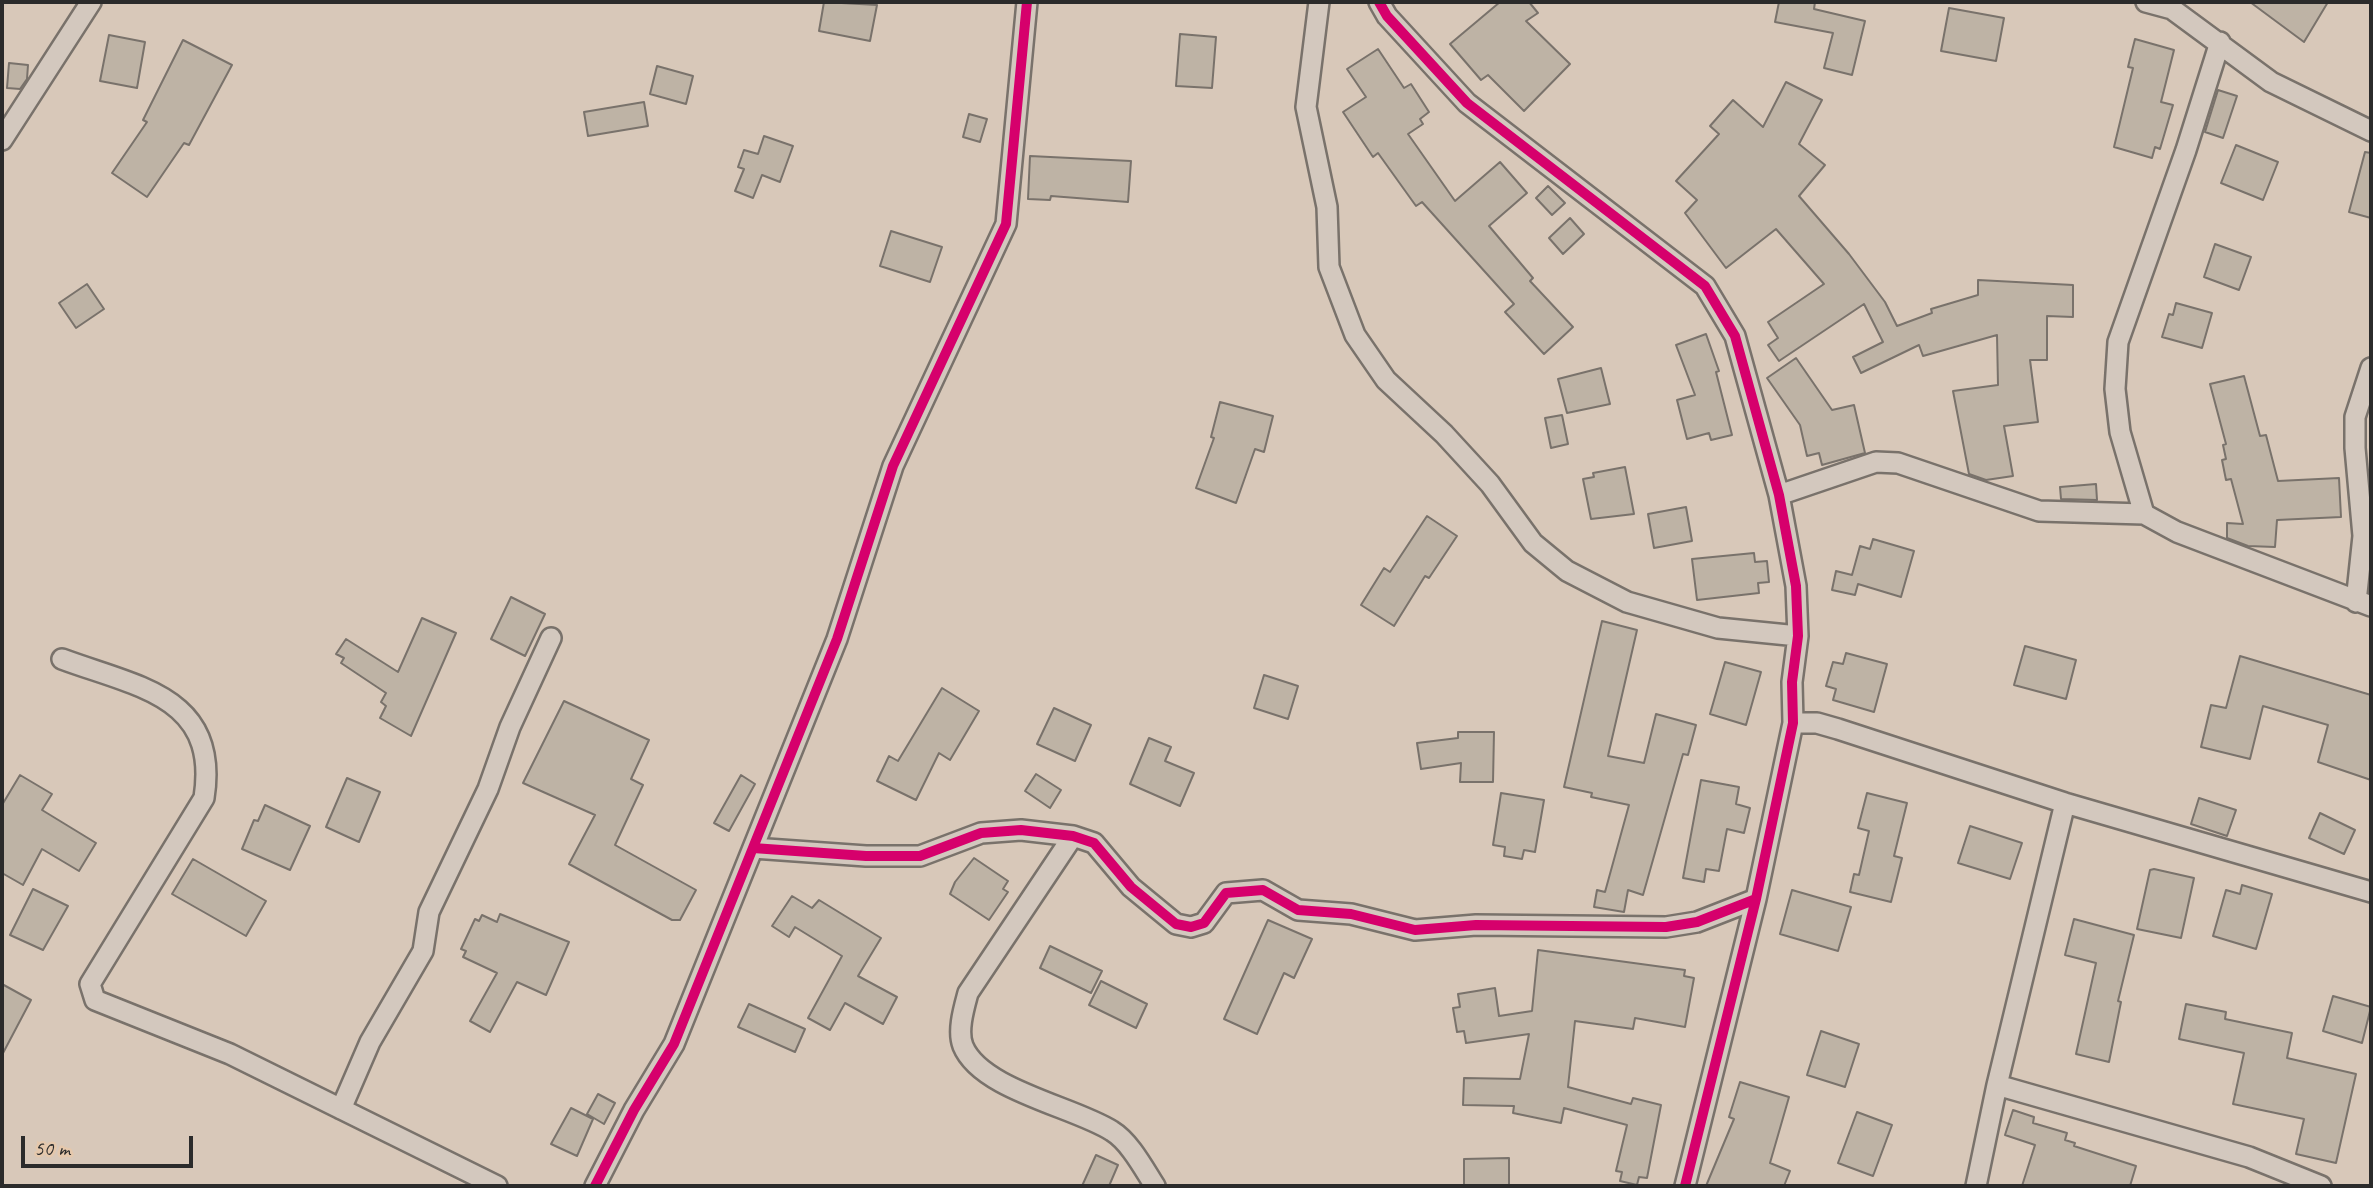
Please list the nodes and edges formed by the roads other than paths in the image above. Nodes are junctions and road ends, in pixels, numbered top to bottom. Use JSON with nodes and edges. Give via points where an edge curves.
{"nodes":[{"id":1,"x":91,"y":2,"type":"edge"},
{"id":2,"x":1027,"y":2,"type":"edge"},
{"id":3,"x":1319,"y":2,"type":"edge"},
{"id":4,"x":1379,"y":2,"type":"edge"},
{"id":5,"x":2146,"y":2,"type":"edge"},
{"id":6,"x":2174,"y":5,"type":"edge"},
{"id":7,"x":2220,"y":42,"type":"junction"},
{"id":8,"x":2371,"y":131,"type":"edge"},
{"id":9,"x":2,"y":141,"type":"edge"},
{"id":10,"x":2371,"y":368,"type":"edge"},
{"id":11,"x":1779,"y":495,"type":"junction"},
{"id":12,"x":2144,"y":514,"type":"junction"},
{"id":13,"x":2364,"y":604,"type":"edge"},
{"id":14,"x":1798,"y":636,"type":"junction"},
{"id":15,"x":551,"y":638,"type":"dead end"},
{"id":16,"x":62,"y":659,"type":"dead end"},
{"id":17,"x":1793,"y":723,"type":"junction"},
{"id":18,"x":2065,"y":803,"type":"junction"},
{"id":19,"x":1073,"y":836,"type":"junction"},
{"id":20,"x":753,"y":848,"type":"junction"},
{"id":21,"x":2371,"y":892,"type":"edge"},
{"id":22,"x":1756,"y":900,"type":"junction"},
{"id":23,"x":1997,"y":1085,"type":"junction"},
{"id":24,"x":341,"y":1109,"type":"junction"},
{"id":25,"x":497,"y":1186,"type":"edge"},
{"id":26,"x":595,"y":1186,"type":"edge"},
{"id":27,"x":1155,"y":1186,"type":"edge"},
{"id":28,"x":1685,"y":1186,"type":"edge"},
{"id":29,"x":1976,"y":1186,"type":"edge"},
{"id":30,"x":2321,"y":1186,"type":"edge"}],
"edges":[{"from":1,"to":9,"type":"street"},
{"from":2,"to":20,"type":"street","via":[[1006,224],[893,466],[837,639]]},
{"from":3,"to":14,"type":"street","via":[[1306,107],[1327,207],[1329,267],[1355,335],[1386,380],[1490,484],[1533,543],[1567,571],[1627,601],[1718,628]]},
{"from":4,"to":11,"type":"street","via":[[1466,103],[1705,286],[1735,336]]},
{"from":5,"to":6,"type":"street"},
{"from":6,"to":7,"type":"street"},
{"from":7,"to":8,"type":"street","via":[[2271,82]]},
{"from":7,"to":12,"type":"street","via":[[2118,342],[2115,389],[2120,432]]},
{"from":10,"to":13,"type":"street","via":[[2356,417],[2355,448]]},
{"from":11,"to":12,"type":"street","via":[[1885,461],[2039,511]]},
{"from":11,"to":14,"type":"street","via":[[1796,586]]},
{"from":12,"to":13,"type":"street","via":[[2177,532]]},
{"from":14,"to":17,"type":"street"},
{"from":15,"to":24,"type":"street","via":[[510,727],[488,789],[429,912],[423,951],[370,1042]]},
{"from":16,"to":24,"type":"street","via":[[161,696],[191,718],[208,775],[204,798],[90,984],[95,1000],[230,1054]]},
{"from":17,"to":18,"type":"street","via":[[1838,729]]},
{"from":17,"to":22,"type":"street"},
{"from":18,"to":21,"type":"street"},
{"from":18,"to":23,"type":"street"},
{"from":19,"to":20,"type":"street","via":[[1001,829],[919,856]]},
{"from":19,"to":22,"type":"street","via":[[1094,843],[1131,887],[1176,924],[1191,927],[1204,923],[1226,893],[1245,889],[1263,890],[1298,910],[1351,914],[1415,930],[1476,925],[1666,927],[1697,922]]},
{"from":19,"to":27,"type":"street","via":[[968,993],[962,1018],[963,1046],[979,1067],[1020,1092],[1114,1131]]},
{"from":20,"to":26,"type":"street","via":[[674,1044]]},
{"from":22,"to":28,"type":"street"},
{"from":23,"to":29,"type":"street"},
{"from":23,"to":30,"type":"street","via":[[2249,1157]]},
{"from":24,"to":25,"type":"street"}]}
